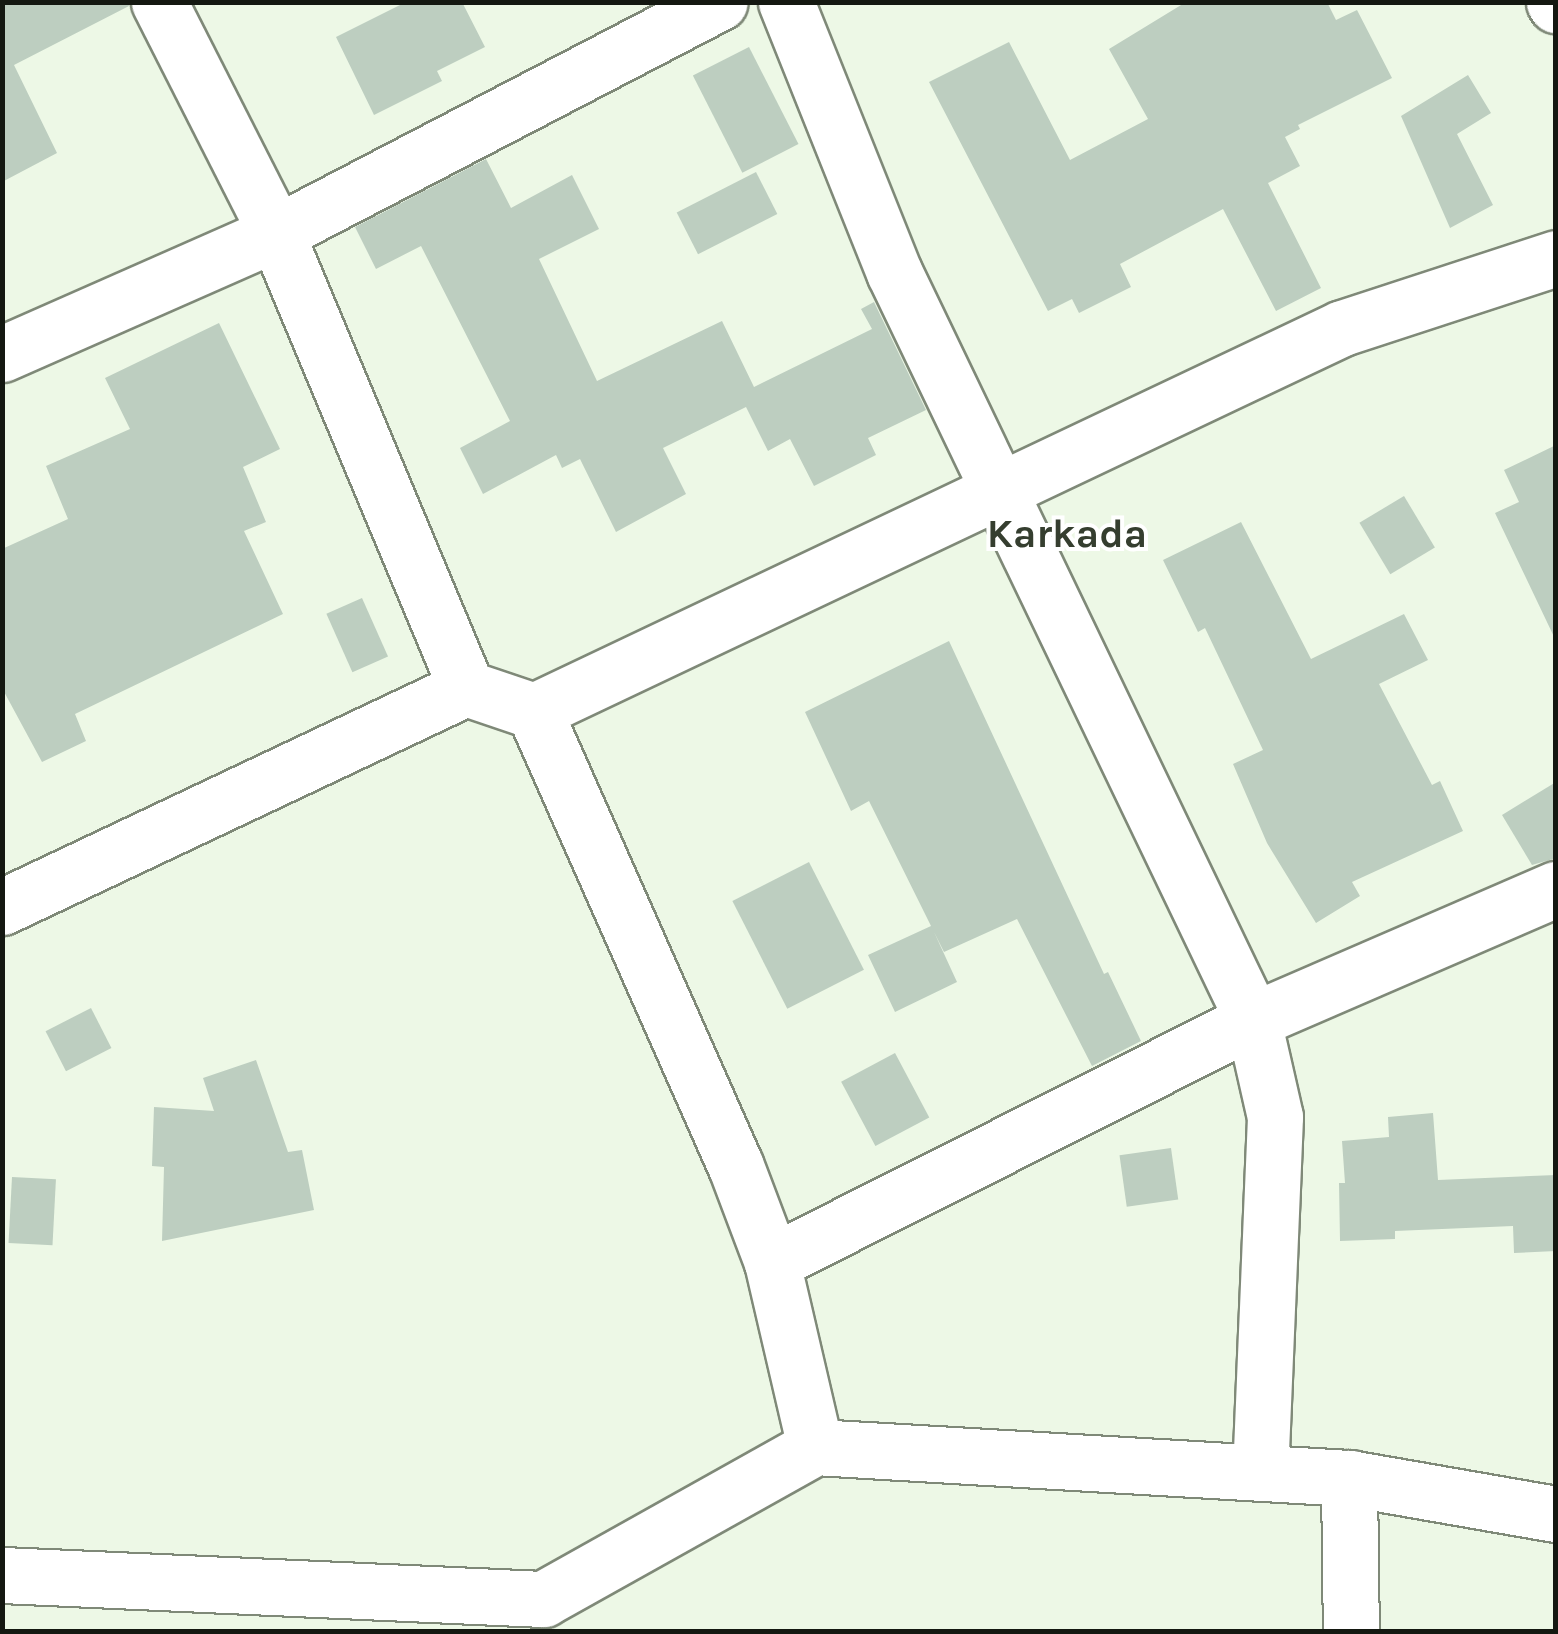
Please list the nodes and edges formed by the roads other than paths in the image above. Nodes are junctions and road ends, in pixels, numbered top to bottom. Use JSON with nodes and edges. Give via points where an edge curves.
{"nodes":[{"id":1,"x":159,"y":2,"type":"edge"},
{"id":2,"x":720,"y":2,"type":"edge"},
{"id":3,"x":786,"y":2,"type":"edge"},
{"id":4,"x":276,"y":234,"type":"junction"},
{"id":5,"x":1556,"y":258,"type":"edge"},
{"id":6,"x":2,"y":354,"type":"edge"},
{"id":7,"x":1002,"y":493,"type":"junction"},
{"id":8,"x":466,"y":688,"type":"junction"},
{"id":9,"x":534,"y":711,"type":"junction"},
{"id":10,"x":1556,"y":889,"type":"edge"},
{"id":11,"x":2,"y":908,"type":"edge"},
{"id":12,"x":1252,"y":1020,"type":"junction"},
{"id":13,"x":772,"y":1262,"type":"junction"},
{"id":14,"x":816,"y":1447,"type":"junction"},
{"id":15,"x":1260,"y":1473,"type":"junction"},
{"id":16,"x":1349,"y":1478,"type":"junction"},
{"id":17,"x":1556,"y":1514,"type":"edge"},
{"id":18,"x":2,"y":1574,"type":"edge"},
{"id":19,"x":540,"y":1616,"type":"edge"},
{"id":20,"x":1351,"y":1632,"type":"edge"}],
"edges":[{"from":1,"to":4,"type":"street"},
{"from":2,"to":4,"type":"street"},
{"from":3,"to":7,"type":"street","via":[[894,272]]},
{"from":4,"to":6,"type":"street"},
{"from":4,"to":8,"type":"street"},
{"from":5,"to":7,"type":"street","via":[[1342,328]]},
{"from":7,"to":9,"type":"street"},
{"from":7,"to":12,"type":"street"},
{"from":8,"to":9,"type":"street"},
{"from":8,"to":11,"type":"street"},
{"from":9,"to":13,"type":"street"},
{"from":10,"to":12,"type":"street"},
{"from":12,"to":13,"type":"street"},
{"from":12,"to":15,"type":"street","via":[[1275,1117]]},
{"from":13,"to":14,"type":"street"},
{"from":14,"to":15,"type":"street"},
{"from":14,"to":19,"type":"street"},
{"from":15,"to":16,"type":"street"},
{"from":16,"to":17,"type":"street"},
{"from":16,"to":20,"type":"street"},
{"from":18,"to":19,"type":"street"}]}
